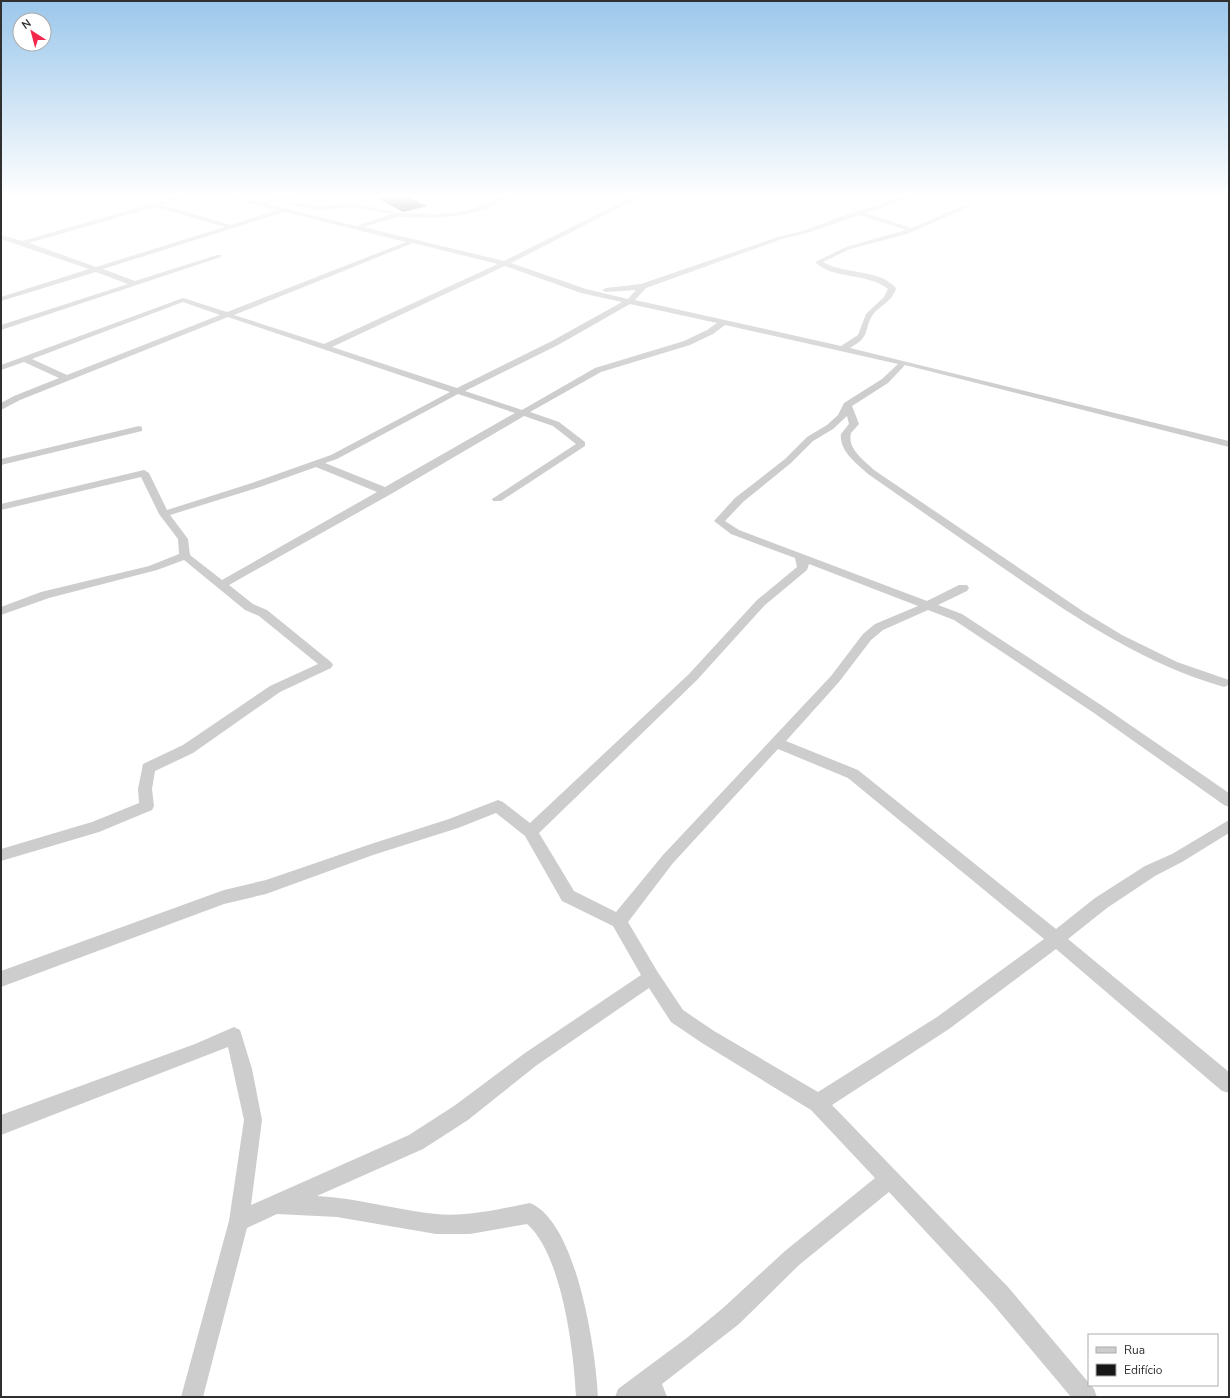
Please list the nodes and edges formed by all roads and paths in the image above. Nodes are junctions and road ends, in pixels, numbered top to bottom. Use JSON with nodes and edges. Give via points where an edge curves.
{"nodes":[{"id":1,"x":75,"y":262,"type":"edge"},
{"id":2,"x":120,"y":262,"type":"edge"},
{"id":3,"x":200,"y":262,"type":"edge"},
{"id":4,"x":360,"y":262,"type":"edge"},
{"id":5,"x":497,"y":262,"type":"edge"},
{"id":6,"x":507,"y":262,"type":"edge"},
{"id":7,"x":711,"y":262,"type":"edge"},
{"id":8,"x":819,"y":262,"type":"edge"},
{"id":9,"x":504,"y":264,"type":"junction"},
{"id":10,"x":95,"y":270,"type":"junction"},
{"id":11,"x":136,"y":284,"type":"junction"},
{"id":12,"x":643,"y":286,"type":"junction"},
{"id":13,"x":584,"y":291,"type":"junction"},
{"id":14,"x":1,"y":299,"type":"edge"},
{"id":15,"x":631,"y":300,"type":"junction"},
{"id":16,"x":231,"y":314,"type":"junction"},
{"id":17,"x":724,"y":322,"type":"junction"},
{"id":18,"x":1,"y":328,"type":"edge"},
{"id":19,"x":325,"y":347,"type":"junction"},
{"id":20,"x":842,"y":349,"type":"junction"},
{"id":21,"x":24,"y":359,"type":"junction"},
{"id":22,"x":903,"y":363,"type":"junction"},
{"id":23,"x":1,"y":368,"type":"edge"},
{"id":24,"x":68,"y":379,"type":"junction"},
{"id":25,"x":456,"y":392,"type":"junction"},
{"id":26,"x":848,"y":405,"type":"junction"},
{"id":27,"x":1,"y":407,"type":"edge"},
{"id":28,"x":525,"y":413,"type":"junction"},
{"id":29,"x":139,"y":429,"type":"dead end"},
{"id":30,"x":1229,"y":444,"type":"edge"},
{"id":31,"x":1,"y":462,"type":"edge"},
{"id":32,"x":318,"y":464,"type":"junction"},
{"id":33,"x":387,"y":492,"type":"junction"},
{"id":34,"x":497,"y":499,"type":"dead end"},
{"id":35,"x":1,"y":507,"type":"edge"},
{"id":36,"x":164,"y":514,"type":"junction"},
{"id":37,"x":185,"y":556,"type":"junction"},
{"id":38,"x":799,"y":556,"type":"junction"},
{"id":39,"x":221,"y":585,"type":"junction"},
{"id":40,"x":962,"y":588,"type":"dead end"},
{"id":41,"x":927,"y":606,"type":"junction"},
{"id":42,"x":1,"y":611,"type":"edge"},
{"id":43,"x":1224,"y":683,"type":"dead end"},
{"id":44,"x":777,"y":743,"type":"junction"},
{"id":45,"x":1229,"y":801,"type":"edge"},
{"id":46,"x":1229,"y":826,"type":"edge"},
{"id":47,"x":530,"y":832,"type":"junction"},
{"id":48,"x":1,"y":855,"type":"edge"},
{"id":49,"x":619,"y":920,"type":"junction"},
{"id":50,"x":1056,"y":939,"type":"junction"},
{"id":51,"x":651,"y":977,"type":"junction"},
{"id":52,"x":1,"y":979,"type":"edge"},
{"id":53,"x":1229,"y":1084,"type":"edge"},
{"id":54,"x":818,"y":1103,"type":"junction"},
{"id":55,"x":1,"y":1125,"type":"edge"},
{"id":56,"x":889,"y":1179,"type":"junction"},
{"id":57,"x":275,"y":1205,"type":"junction"},
{"id":58,"x":239,"y":1221,"type":"junction"},
{"id":59,"x":652,"y":1389,"type":"edge"},
{"id":60,"x":192,"y":1397,"type":"edge"},
{"id":61,"x":587,"y":1397,"type":"edge"},
{"id":62,"x":626,"y":1397,"type":"edge"},
{"id":63,"x":1086,"y":1397,"type":"edge"}],
"edges":[{"from":1,"to":10,"type":"street"},
{"from":2,"to":10,"type":"street"},
{"from":3,"to":11,"type":"street"},
{"from":4,"to":16,"type":"street"},
{"from":5,"to":9,"type":"street"},
{"from":6,"to":9,"type":"street"},
{"from":7,"to":12,"type":"street"},
{"from":8,"to":20,"type":"street","via":[[883,280],[892,288],[888,298],[867,318],[865,331]]},
{"from":9,"to":13,"type":"street"},
{"from":9,"to":19,"type":"street"},
{"from":10,"to":11,"type":"street"},
{"from":10,"to":14,"type":"street"},
{"from":11,"to":18,"type":"street"},
{"from":12,"to":13,"type":"street"},
{"from":12,"to":15,"type":"street"},
{"from":13,"to":15,"type":"street"},
{"from":15,"to":17,"type":"street"},
{"from":15,"to":25,"type":"street","via":[[509,367]]},
{"from":16,"to":19,"type":"street"},
{"from":16,"to":21,"type":"street","via":[[183,300]]},
{"from":16,"to":24,"type":"street"},
{"from":17,"to":20,"type":"street"},
{"from":17,"to":28,"type":"street","via":[[687,343],[598,370]]},
{"from":19,"to":25,"type":"street"},
{"from":20,"to":22,"type":"street"},
{"from":21,"to":23,"type":"street"},
{"from":21,"to":24,"type":"street"},
{"from":22,"to":26,"type":"street","via":[[886,381]]},
{"from":22,"to":30,"type":"street"},
{"from":24,"to":27,"type":"street","via":[[17,398]]},
{"from":25,"to":28,"type":"street"},
{"from":25,"to":32,"type":"street"},
{"from":26,"to":38,"type":"street","via":[[842,416],[830,427],[810,439],[788,461],[739,500],[719,521],[735,532]]},
{"from":26,"to":43,"type":"street","via":[[854,424],[846,432],[845,439],[848,447],[871,472],[1111,634],[1173,665]]},
{"from":28,"to":33,"type":"street"},
{"from":28,"to":34,"type":"street","via":[[556,424],[582,444]]},
{"from":29,"to":31,"type":"street"},
{"from":32,"to":33,"type":"street"},
{"from":32,"to":36,"type":"street"},
{"from":33,"to":39,"type":"street"},
{"from":35,"to":36,"type":"street","via":[[144,473]]},
{"from":36,"to":37,"type":"street","via":[[183,539]]},
{"from":37,"to":39,"type":"street"},
{"from":37,"to":42,"type":"street","via":[[153,568],[45,596]]},
{"from":38,"to":41,"type":"street"},
{"from":38,"to":47,"type":"street","via":[[803,568],[773,592],[729,635],[716,653],[676,694]]},
{"from":39,"to":48,"type":"street","via":[[249,607],[263,613],[327,665],[275,689],[188,748],[148,768],[145,789],[147,806],[98,828]]},
{"from":40,"to":41,"type":"street"},
{"from":41,"to":44,"type":"street","via":[[879,627],[867,637],[836,680]]},
{"from":41,"to":45,"type":"street","via":[[958,617],[1099,710]]},
{"from":44,"to":49,"type":"street","via":[[668,859]]},
{"from":44,"to":50,"type":"street","via":[[854,774]]},
{"from":46,"to":50,"type":"street","via":[[1177,858],[1150,871],[1101,903]]},
{"from":47,"to":49,"type":"street","via":[[568,896]]},
{"from":47,"to":52,"type":"street","via":[[498,806],[453,824],[266,887],[202,905]]},
{"from":49,"to":51,"type":"street"},
{"from":50,"to":53,"type":"street"},
{"from":50,"to":54,"type":"street","via":[[943,1023]]},
{"from":51,"to":54,"type":"street","via":[[677,1016]]},
{"from":51,"to":57,"type":"street","via":[[531,1059],[461,1113],[416,1142]]},
{"from":54,"to":56,"type":"street"},
{"from":55,"to":58,"type":"street","via":[[234,1036],[253,1120]]},
{"from":56,"to":59,"type":"street","via":[[792,1258]]},
{"from":56,"to":63,"type":"street","via":[[1000,1295]]},
{"from":57,"to":58,"type":"street"},
{"from":57,"to":61,"type":"street","via":[[337,1207],[436,1224],[470,1224],[530,1213],[536,1216],[551,1240],[574,1302],[587,1379]]},
{"from":58,"to":60,"type":"street"},
{"from":59,"to":62,"type":"street"}]}
